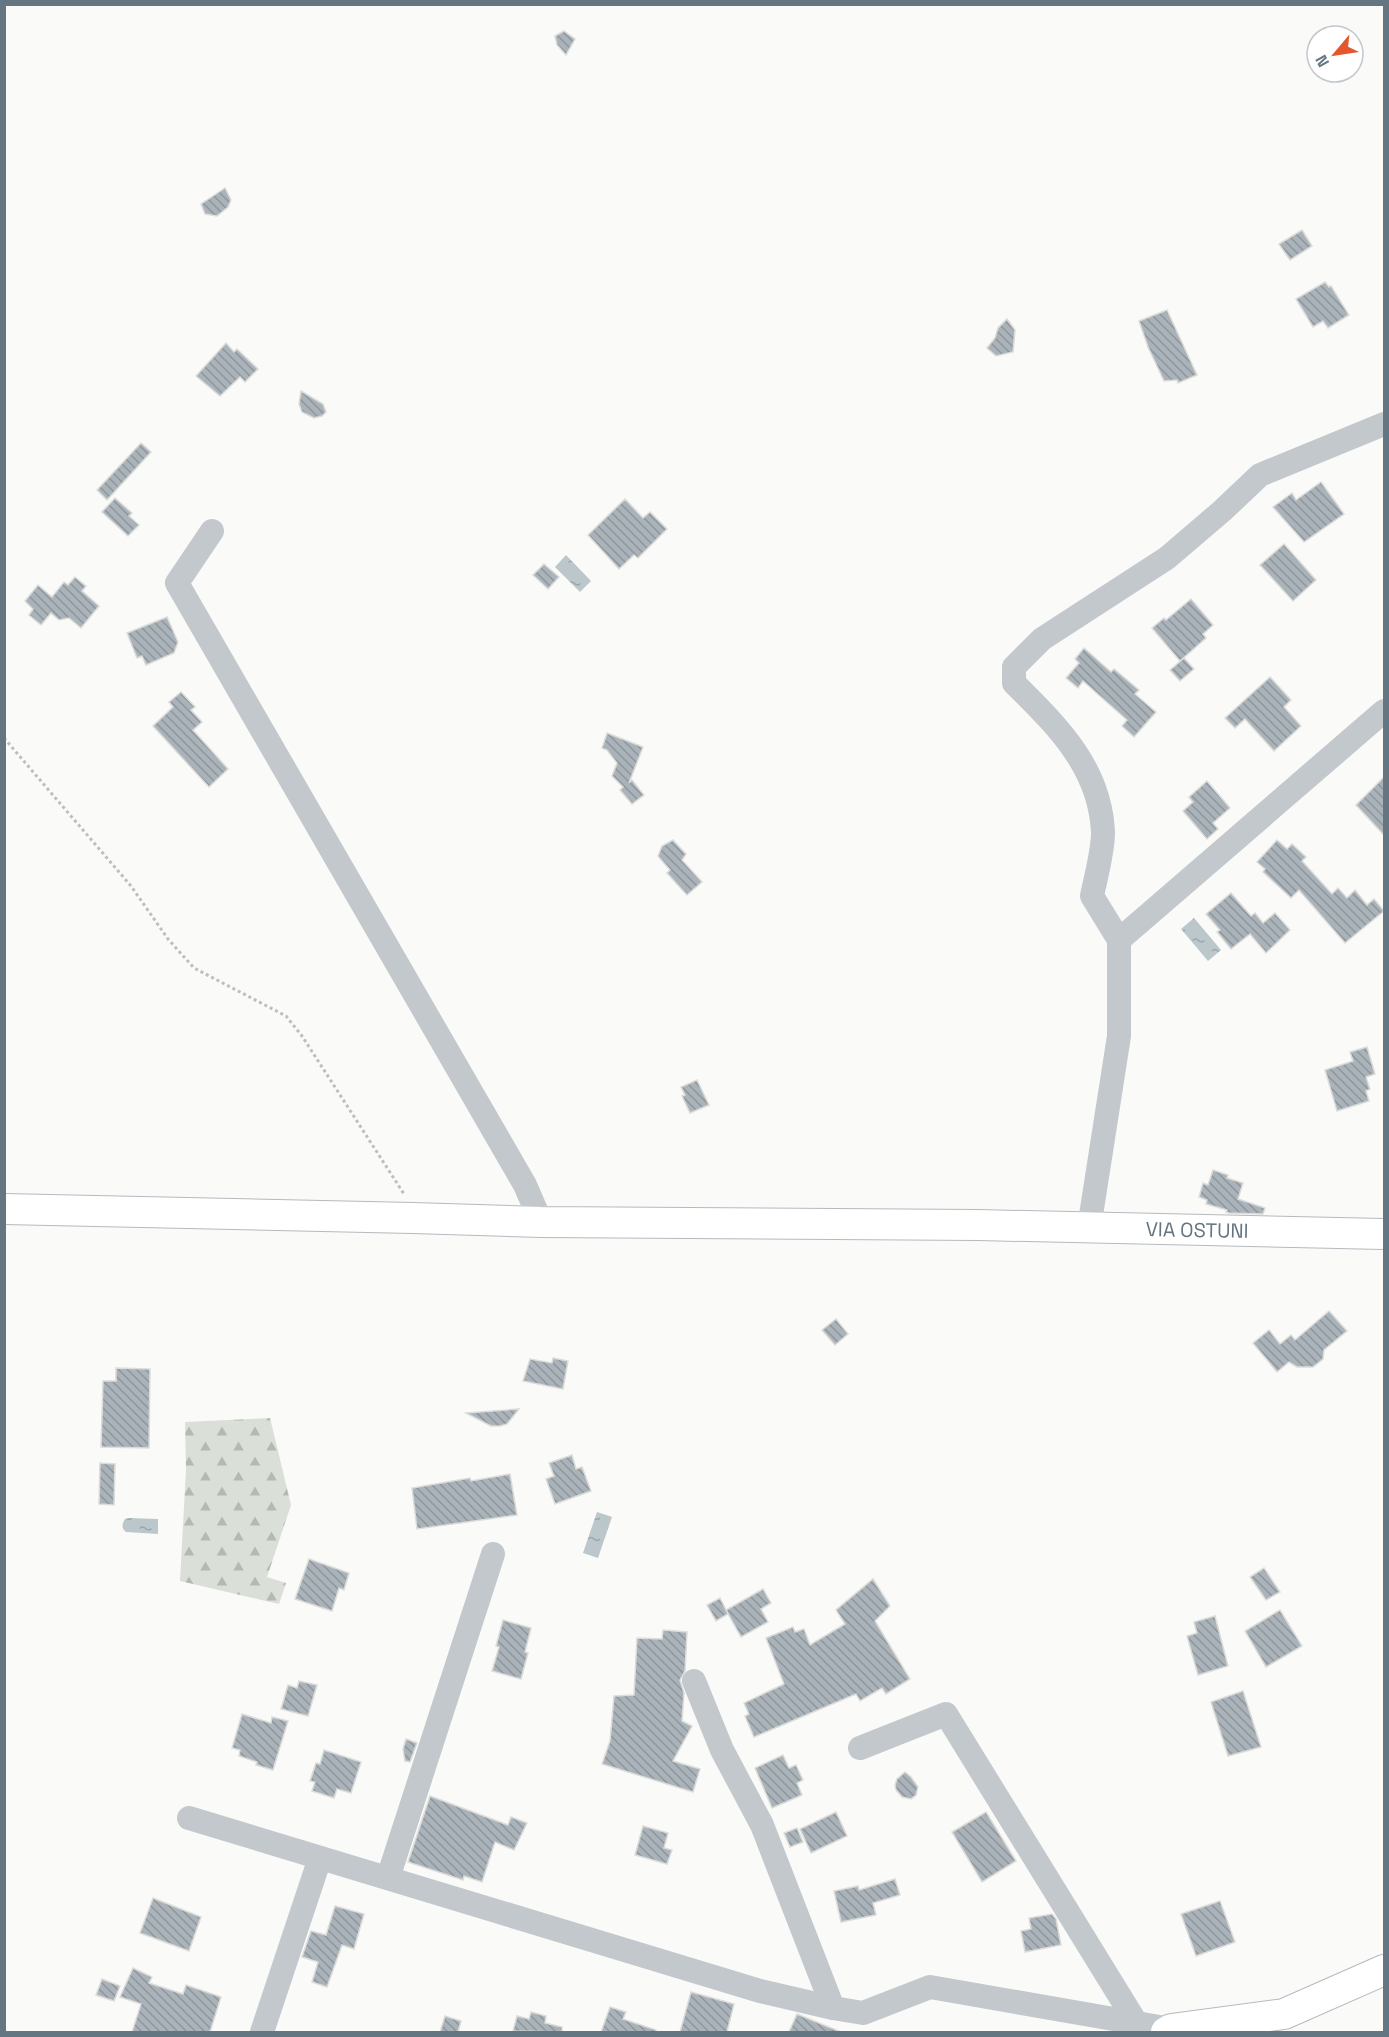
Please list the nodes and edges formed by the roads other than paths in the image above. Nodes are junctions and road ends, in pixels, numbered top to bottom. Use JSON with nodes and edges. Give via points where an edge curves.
{"nodes":[{"id":1,"x":1384,"y":424,"type":"edge"},
{"id":2,"x":212,"y":531,"type":"dead end"},
{"id":3,"x":1384,"y":711,"type":"edge"},
{"id":4,"x":1119,"y":940,"type":"junction"},
{"id":5,"x":4,"y":1209,"type":"edge"},
{"id":6,"x":541,"y":1222,"type":"junction"},
{"id":7,"x":1089,"y":1228,"type":"junction"},
{"id":8,"x":1384,"y":1234,"type":"edge"},
{"id":9,"x":493,"y":1554,"type":"dead end"},
{"id":10,"x":694,"y":1681,"type":"dead end"},
{"id":11,"x":860,"y":1748,"type":"dead end"},
{"id":12,"x":189,"y":1818,"type":"dead end"},
{"id":13,"x":320,"y":1858,"type":"junction"},
{"id":14,"x":388,"y":1878,"type":"junction"},
{"id":15,"x":1384,"y":1970,"type":"edge"},
{"id":16,"x":833,"y":2008,"type":"junction"},
{"id":17,"x":1137,"y":2024,"type":"junction"},
{"id":18,"x":1168,"y":2031,"type":"edge"},
{"id":19,"x":262,"y":2032,"type":"edge"}],
"edges":[{"from":1,"to":4,"type":"street","via":[[1260,475],[1167,558],[1042,639],[1014,667],[1014,682],[1083,760],[1100,802],[1103,835],[1092,896]]},
{"from":2,"to":6,"type":"street","via":[[177,583],[525,1185]]},
{"from":3,"to":4,"type":"street"},
{"from":4,"to":7,"type":"street","via":[[1119,1035]]},
{"from":5,"to":6,"type":"main road","name":"VIA OSTUNI"},
{"from":6,"to":7,"type":"main road","name":"VIA OSTUNI"},
{"from":7,"to":8,"type":"main road","name":"VIA OSTUNI"},
{"from":9,"to":14,"type":"street"},
{"from":10,"to":16,"type":"street","via":[[722,1750],[762,1825]]},
{"from":11,"to":17,"type":"street","via":[[946,1714]]},
{"from":12,"to":13,"type":"street"},
{"from":13,"to":14,"type":"street"},
{"from":13,"to":19,"type":"street"},
{"from":14,"to":16,"type":"street","via":[[760,1991]]},
{"from":15,"to":18,"type":"main road","via":[[1284,2014]]},
{"from":16,"to":17,"type":"street","via":[[862,2013],[930,1987]]},
{"from":17,"to":18,"type":"street"}]}
